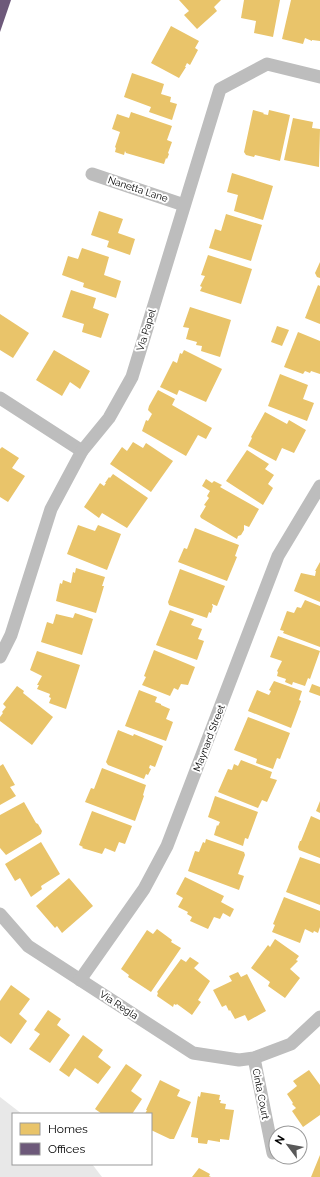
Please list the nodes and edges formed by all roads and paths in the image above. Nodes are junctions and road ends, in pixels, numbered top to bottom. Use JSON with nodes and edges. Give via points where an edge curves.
{"nodes":[{"id":1,"x":320,"y":77,"type":"edge"},
{"id":2,"x":92,"y":174,"type":"dead end"},
{"id":3,"x":184,"y":205,"type":"junction"},
{"id":4,"x":0,"y":398,"type":"edge"},
{"id":5,"x":82,"y":451,"type":"junction"},
{"id":6,"x":320,"y":486,"type":"edge"},
{"id":7,"x":0,"y":657,"type":"edge"},
{"id":8,"x":0,"y":914,"type":"edge"},
{"id":9,"x":80,"y":980,"type":"junction"},
{"id":10,"x":320,"y":1017,"type":"edge"},
{"id":11,"x":254,"y":1058,"type":"junction"},
{"id":12,"x":268,"y":1128,"type":"edge"}],
"edges":[{"from":1,"to":3,"type":"street","name":"Via Papel","via":[[267,64],[220,89]]},
{"from":2,"to":3,"type":"street","name":"Nanetta Lane"},
{"from":3,"to":5,"type":"street","name":"Via Papel","via":[[132,377],[109,418]]},
{"from":4,"to":5,"type":"street"},
{"from":5,"to":7,"type":"street","name":"Via Papel","via":[[51,509],[11,635]]},
{"from":6,"to":9,"type":"street","name":"Maynard Street","via":[[278,556],[167,846],[144,889]]},
{"from":8,"to":9,"type":"street","name":"Via Regla","via":[[28,946]]},
{"from":9,"to":11,"type":"street","name":"Via Regla","via":[[193,1053],[239,1060]]},
{"from":10,"to":11,"type":"street","name":"Via Regla","via":[[291,1044]]},
{"from":11,"to":12,"type":"street","name":"Cinta Court"}]}
